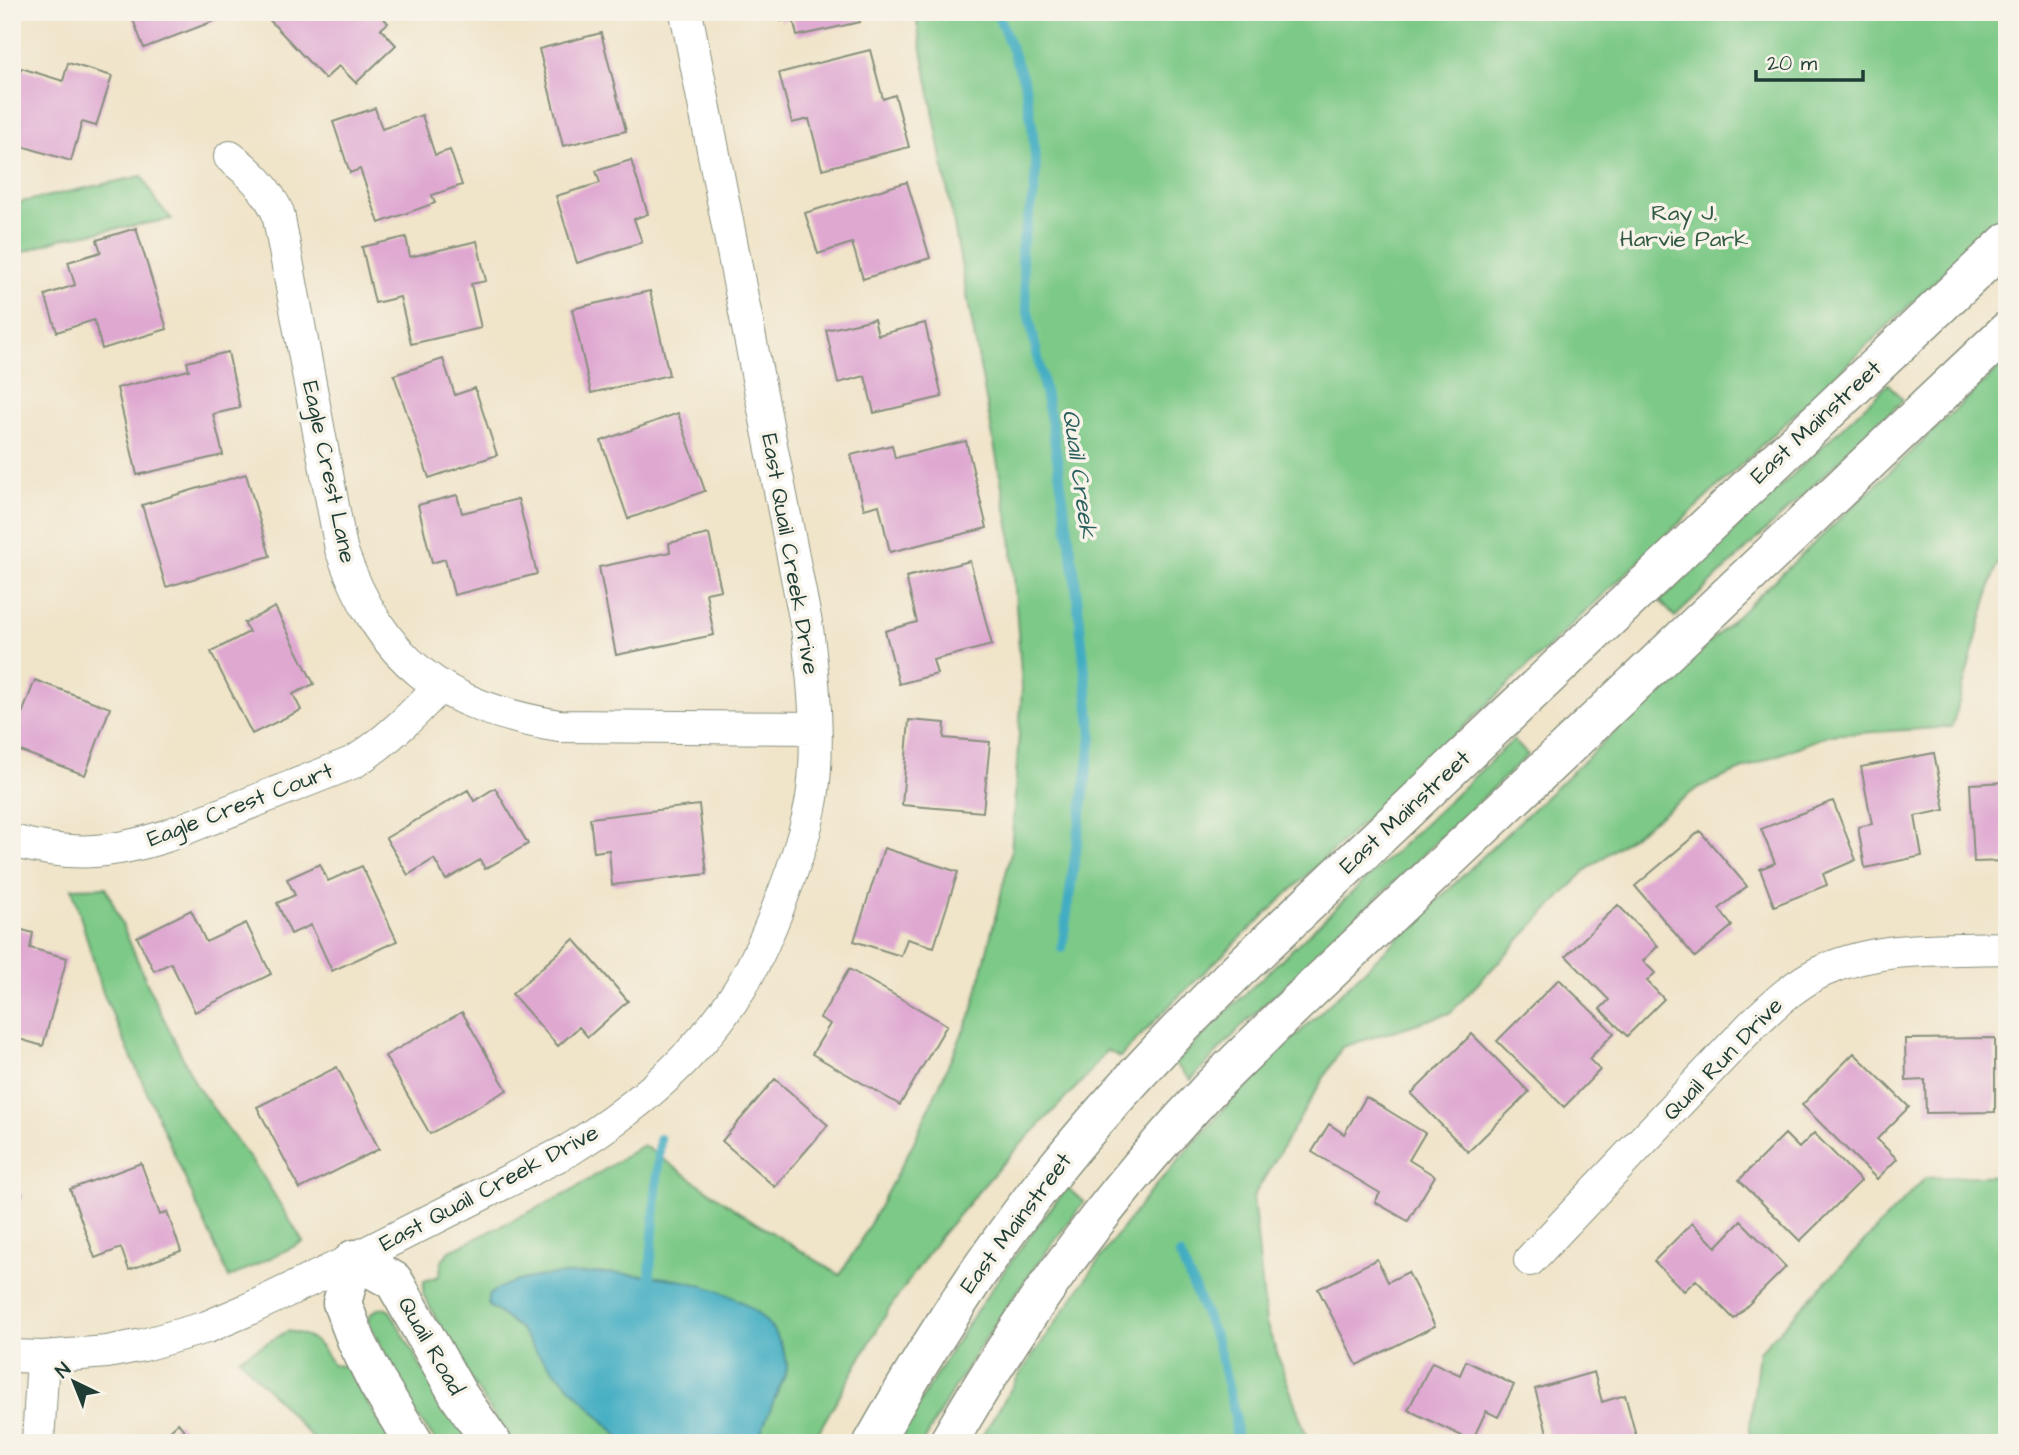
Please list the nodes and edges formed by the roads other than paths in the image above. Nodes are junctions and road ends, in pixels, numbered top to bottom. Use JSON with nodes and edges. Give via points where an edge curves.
{"nodes":[{"id":1,"x":686,"y":12,"type":"edge"},
{"id":2,"x":230,"y":157,"type":"dead end"},
{"id":3,"x":2007,"y":242,"type":"edge"},
{"id":4,"x":2007,"y":331,"type":"edge"},
{"id":5,"x":440,"y":686,"type":"junction"},
{"id":6,"x":816,"y":728,"type":"junction"},
{"id":7,"x":12,"y":841,"type":"edge"},
{"id":8,"x":2007,"y":948,"type":"edge"},
{"id":9,"x":354,"y":1259,"type":"junction"},
{"id":10,"x":1530,"y":1260,"type":"dead end"},
{"id":11,"x":12,"y":1356,"type":"edge"},
{"id":12,"x":43,"y":1357,"type":"junction"},
{"id":13,"x":38,"y":1443,"type":"edge"},
{"id":14,"x":414,"y":1443,"type":"edge"},
{"id":15,"x":492,"y":1443,"type":"edge"},
{"id":16,"x":873,"y":1443,"type":"edge"},
{"id":17,"x":948,"y":1443,"type":"edge"}],
"edges":[{"from":1,"to":6,"type":"street","name":"East Quail Creek Drive","via":[[807,628]]},
{"from":2,"to":5,"type":"street","name":"Eagle Crest Lane","via":[[264,187],[278,213],[336,528],[349,572],[386,638],[408,663]]},
{"from":3,"to":16,"type":"main road","name":"East Mainstreet","via":[[1165,1043],[1081,1137],[997,1245],[934,1339]]},
{"from":4,"to":17,"type":"main road","via":[[1205,1094],[1135,1173],[1057,1273]]},
{"from":5,"to":6,"type":"street","name":"Eagle Crest Lane","via":[[487,708],[559,726]]},
{"from":5,"to":7,"type":"street","name":"Eagle Crest Court","via":[[395,732],[354,762],[166,836],[100,852],[54,850]]},
{"from":6,"to":9,"type":"street","name":"East Quail Creek Drive","via":[[812,796],[787,885],[742,986],[704,1037],[662,1082],[596,1133]]},
{"from":8,"to":10,"type":"street","name":"Quail Run Drive","via":[[1875,954],[1824,971],[1796,987],[1752,1025]]},
{"from":9,"to":12,"type":"street","name":"East Quail Creek Drive","via":[[207,1327],[107,1352]]},
{"from":9,"to":14,"type":"main road","via":[[342,1303],[378,1384]]},
{"from":9,"to":15,"type":"main road","name":"Quail Road","via":[[394,1281],[459,1396]]},
{"from":11,"to":12,"type":"street","name":"East Quail Creek Drive"},
{"from":12,"to":13,"type":"street"}]}
